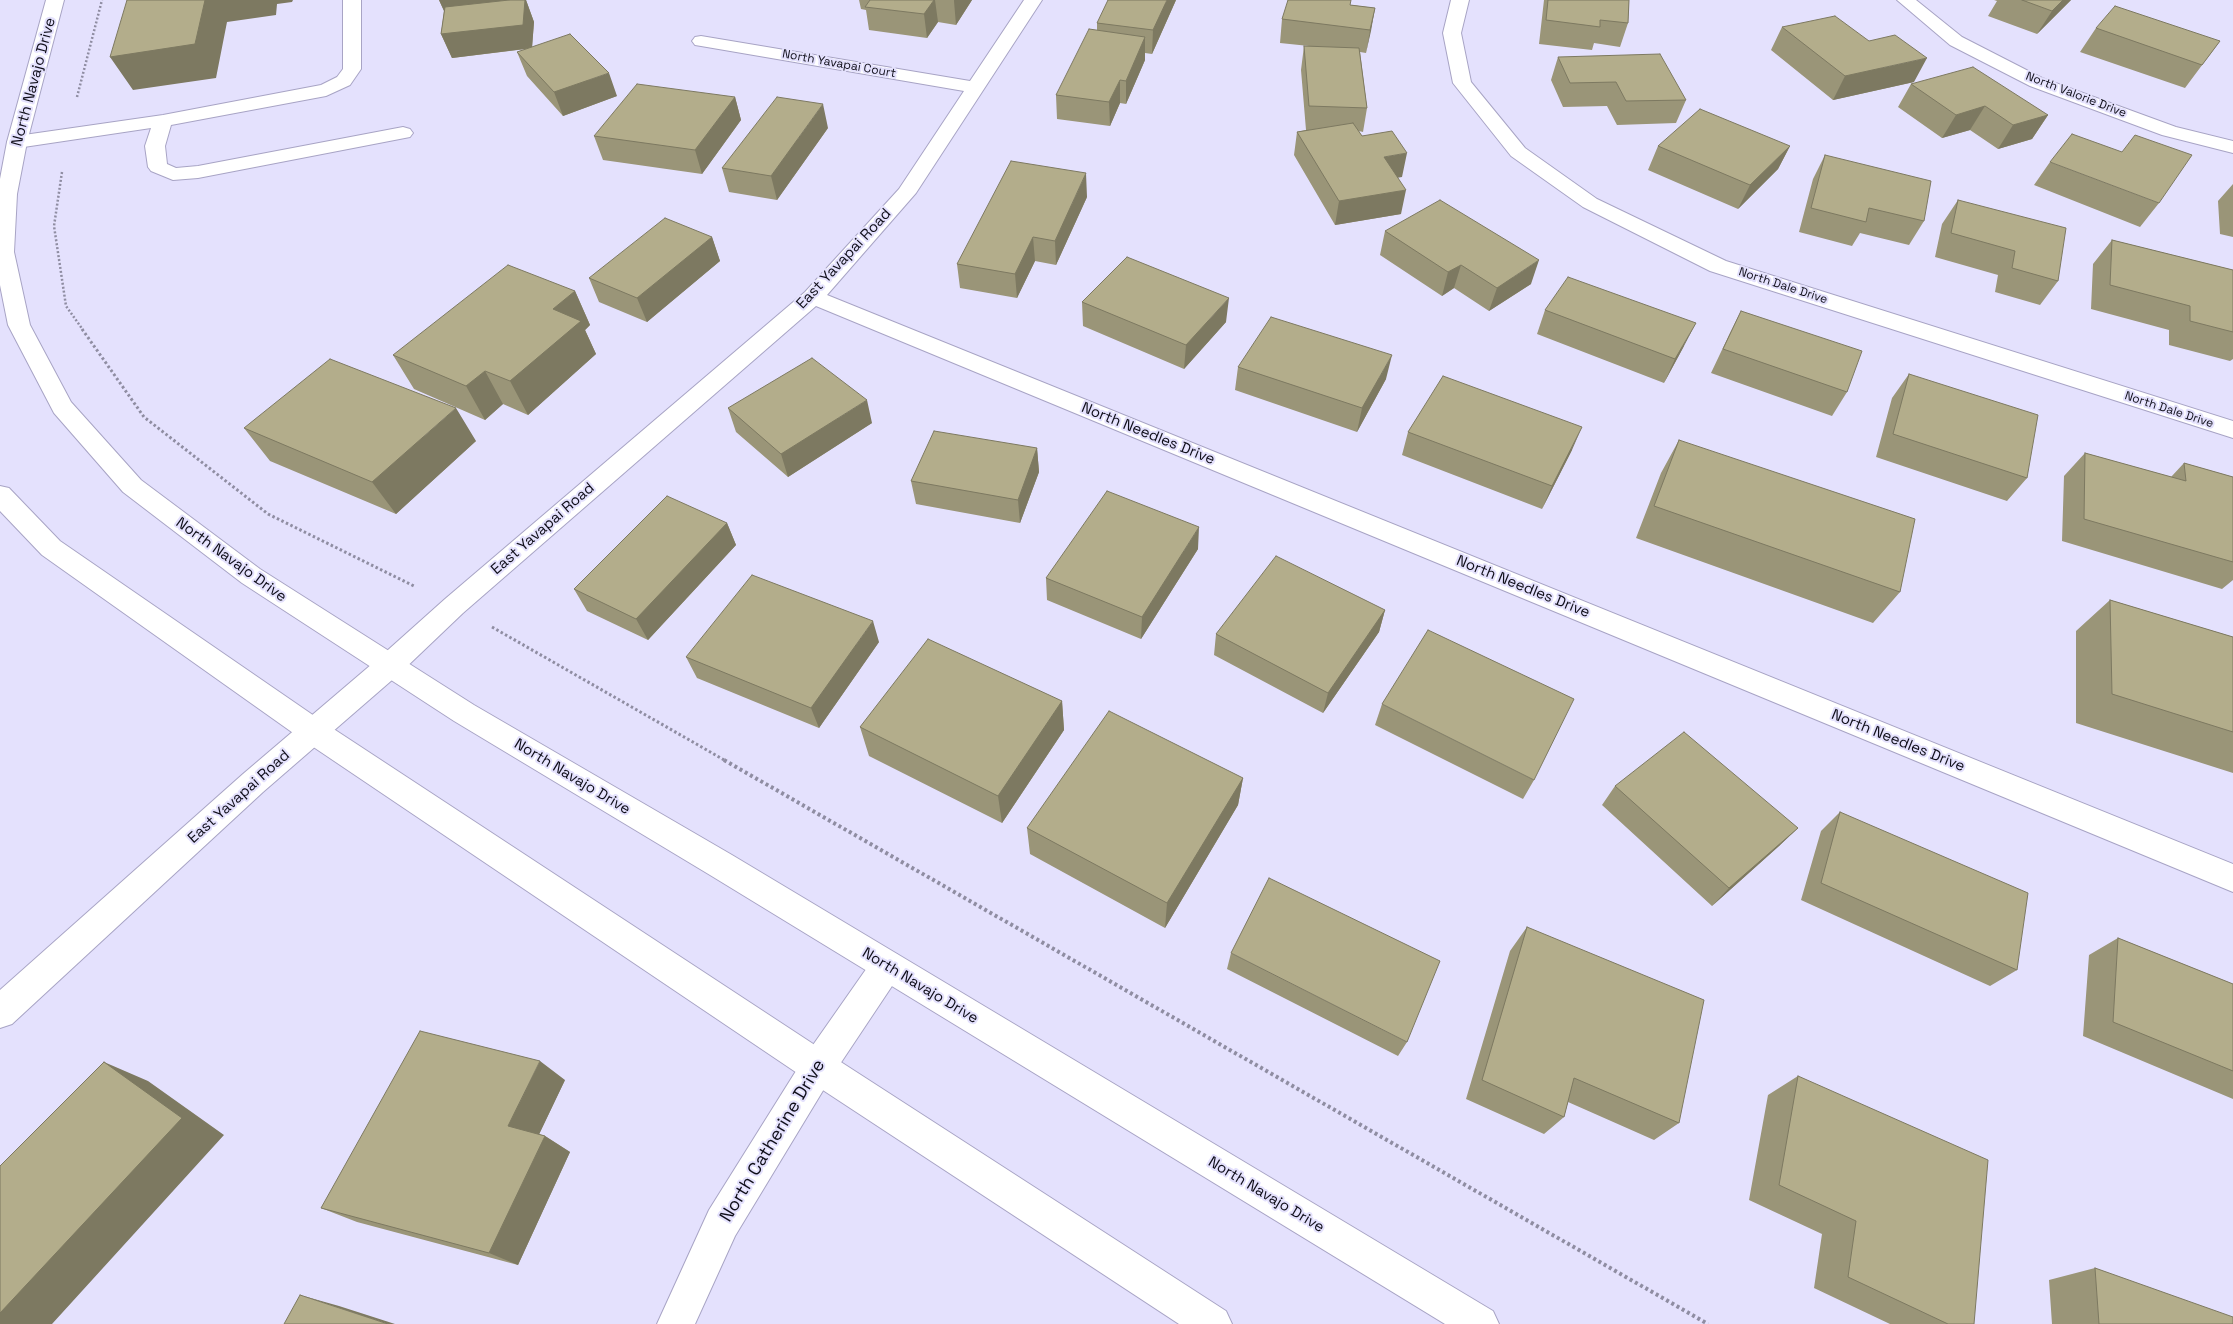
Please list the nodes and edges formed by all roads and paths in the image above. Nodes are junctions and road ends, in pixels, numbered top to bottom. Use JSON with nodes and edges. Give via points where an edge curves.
{"nodes":[{"id":1,"x":55,"y":0,"type":"edge"},
{"id":2,"x":102,"y":0,"type":"edge"},
{"id":3,"x":352,"y":0,"type":"edge"},
{"id":4,"x":1033,"y":0,"type":"edge"},
{"id":5,"x":1460,"y":0,"type":"edge"},
{"id":6,"x":1906,"y":0,"type":"edge"},
{"id":7,"x":701,"y":40,"type":"dead end"},
{"id":8,"x":977,"y":88,"type":"junction"},
{"id":9,"x":163,"y":121,"type":"junction"},
{"id":10,"x":403,"y":133,"type":"dead end"},
{"id":11,"x":67,"y":136,"type":"junction"},
{"id":12,"x":8,"y":144,"type":"edge"},
{"id":13,"x":2233,"y":147,"type":"edge"},
{"id":14,"x":813,"y":297,"type":"junction"},
{"id":15,"x":2233,"y":430,"type":"edge"},
{"id":16,"x":0,"y":495,"type":"edge"},
{"id":17,"x":454,"y":606,"type":"junction"},
{"id":18,"x":389,"y":666,"type":"junction"},
{"id":19,"x":313,"y":732,"type":"junction"},
{"id":20,"x":2233,"y":878,"type":"edge"},
{"id":21,"x":887,"y":966,"type":"junction"},
{"id":22,"x":0,"y":1012,"type":"edge"},
{"id":23,"x":818,"y":1066,"type":"junction"},
{"id":24,"x":676,"y":1324,"type":"edge"},
{"id":25,"x":1213,"y":1324,"type":"edge"},
{"id":26,"x":1480,"y":1324,"type":"edge"},
{"id":27,"x":1708,"y":1324,"type":"edge"}],
"edges":[{"from":1,"to":12,"type":"street","name":"North Navajo Drive"},
{"from":2,"to":11,"type":"path"},
{"from":3,"to":9,"type":"street","via":[[352,69],[344,81],[326,90]]},
{"from":4,"to":8,"type":"street","name":"East Yavapai Road"},
{"from":5,"to":15,"type":"street","name":"North Dale Drive","via":[[1452,33],[1462,83],[1518,152],[1590,203],[1718,266]]},
{"from":6,"to":13,"type":"street","name":"North Valorie Drive","via":[[1956,41],[2036,82],[2170,131]]},
{"from":7,"to":8,"type":"street","name":"North Yavapai Court"},
{"from":8,"to":14,"type":"street","name":"East Yavapai Road","via":[[906,193]]},
{"from":9,"to":10,"type":"street","via":[[154,146],[158,167],[173,174]]},
{"from":9,"to":11,"type":"street"},
{"from":11,"to":12,"type":"street"},
{"from":11,"to":17,"type":"path","via":[[54,226],[66,306],[144,417],[268,514]]},
{"from":12,"to":18,"type":"street","name":"North Navajo Drive","via":[[4,252],[19,325],[62,407],[132,486],[251,576]]},
{"from":14,"to":17,"type":"street","name":"East Yavapai Road"},
{"from":14,"to":20,"type":"street","name":"North Needles Drive"},
{"from":16,"to":19,"type":"street","via":[[51,548]]},
{"from":17,"to":18,"type":"street","name":"East Yavapai Road"},
{"from":17,"to":27,"type":"path"},
{"from":18,"to":19,"type":"street","name":"East Yavapai Road"},
{"from":18,"to":21,"type":"street","name":"North Navajo Drive"},
{"from":19,"to":22,"type":"street","name":"East Yavapai Road"},
{"from":19,"to":23,"type":"street"},
{"from":21,"to":23,"type":"street","name":"North Catherine Drive"},
{"from":21,"to":26,"type":"street","name":"North Navajo Drive"},
{"from":23,"to":24,"type":"street","name":"North Catherine Drive","via":[[722,1223]]},
{"from":23,"to":25,"type":"street"}]}
